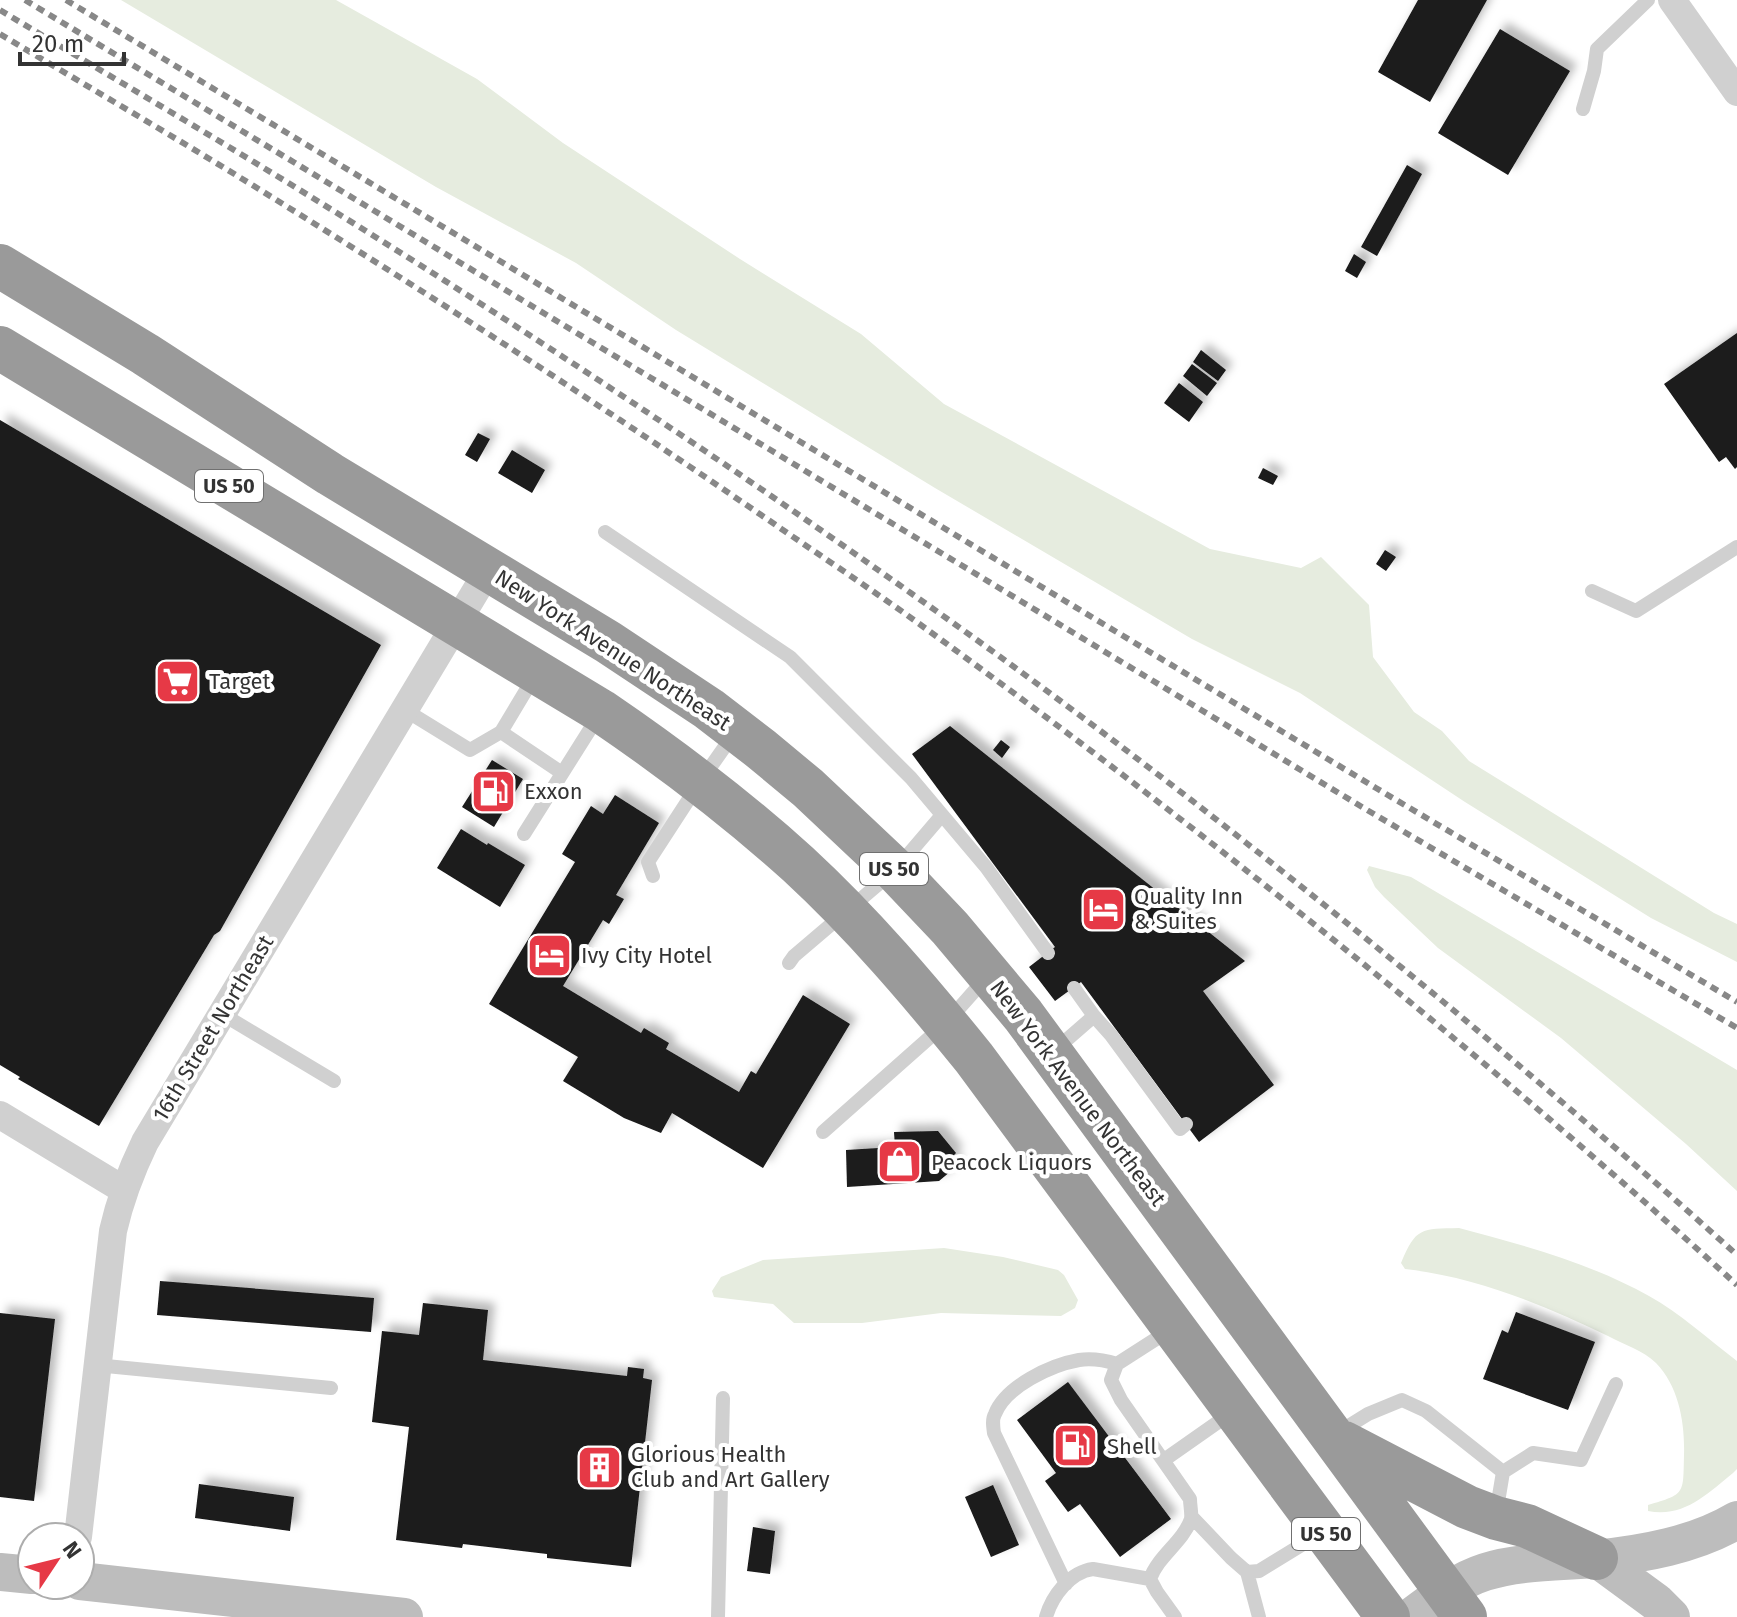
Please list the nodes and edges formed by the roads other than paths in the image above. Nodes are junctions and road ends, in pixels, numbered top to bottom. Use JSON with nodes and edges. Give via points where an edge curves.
{"nodes":[{"id":1,"x":1648,"y":0,"type":"edge"},
{"id":2,"x":1672,"y":0,"type":"edge"},
{"id":3,"x":1737,"y":92,"type":"edge"},
{"id":4,"x":1583,"y":109,"type":"dead end"},
{"id":5,"x":0,"y":266,"type":"edge"},
{"id":6,"x":0,"y":348,"type":"edge"},
{"id":7,"x":605,"y":532,"type":"dead end"},
{"id":8,"x":1737,"y":547,"type":"edge"},
{"id":9,"x":489,"y":569,"type":"junction"},
{"id":10,"x":1592,"y":591,"type":"dead end"},
{"id":11,"x":457,"y":623,"type":"junction"},
{"id":12,"x":537,"y":672,"type":"junction"},
{"id":13,"x":405,"y":710,"type":"junction"},
{"id":14,"x":601,"y":711,"type":"junction"},
{"id":15,"x":737,"y":730,"type":"junction"},
{"id":16,"x":501,"y":732,"type":"junction"},
{"id":17,"x":562,"y":773,"type":"junction"},
{"id":18,"x":700,"y":782,"type":"junction"},
{"id":19,"x":942,"y":815,"type":"junction"},
{"id":20,"x":524,"y":834,"type":"dead end"},
{"id":21,"x":895,"y":870,"type":"junction"},
{"id":22,"x":653,"y":876,"type":"dead end"},
{"id":23,"x":846,"y":911,"type":"junction"},
{"id":24,"x":1048,"y":953,"type":"dead end"},
{"id":25,"x":789,"y":963,"type":"dead end"},
{"id":26,"x":989,"y":975,"type":"junction"},
{"id":27,"x":1074,"y":988,"type":"dead end"},
{"id":28,"x":222,"y":1014,"type":"junction"},
{"id":29,"x":1094,"y":1016,"type":"junction"},
{"id":30,"x":946,"y":1023,"type":"junction"},
{"id":31,"x":1052,"y":1053,"type":"junction"},
{"id":32,"x":334,"y":1081,"type":"dead end"},
{"id":33,"x":0,"y":1115,"type":"edge"},
{"id":34,"x":1186,"y":1124,"type":"dead end"},
{"id":35,"x":823,"y":1132,"type":"dead end"},
{"id":36,"x":124,"y":1190,"type":"junction"},
{"id":37,"x":1173,"y":1327,"type":"junction"},
{"id":38,"x":1117,"y":1364,"type":"junction"},
{"id":39,"x":96,"y":1365,"type":"junction"},
{"id":40,"x":1616,"y":1384,"type":"dead end"},
{"id":41,"x":331,"y":1388,"type":"dead end"},
{"id":42,"x":723,"y":1398,"type":"dead end"},
{"id":43,"x":1235,"y":1411,"type":"junction"},
{"id":44,"x":1332,"y":1437,"type":"junction"},
{"id":45,"x":1164,"y":1460,"type":"junction"},
{"id":46,"x":1503,"y":1472,"type":"junction"},
{"id":47,"x":1192,"y":1517,"type":"junction"},
{"id":48,"x":1496,"y":1518,"type":"junction"},
{"id":49,"x":1737,"y":1520,"type":"edge"},
{"id":50,"x":80,"y":1521,"type":"edge"},
{"id":51,"x":1324,"y":1531,"type":"junction"},
{"id":52,"x":1596,"y":1558,"type":"junction"},
{"id":53,"x":1247,"y":1572,"type":"junction"},
{"id":54,"x":1150,"y":1579,"type":"junction"},
{"id":55,"x":96,"y":1583,"type":"edge"},
{"id":56,"x":1066,"y":1584,"type":"junction"},
{"id":57,"x":1456,"y":1605,"type":"edge"},
{"id":58,"x":404,"y":1617,"type":"edge"},
{"id":59,"x":718,"y":1617,"type":"edge"},
{"id":60,"x":1046,"y":1617,"type":"edge"},
{"id":61,"x":1175,"y":1617,"type":"edge"},
{"id":62,"x":1259,"y":1617,"type":"edge"},
{"id":63,"x":1388,"y":1617,"type":"edge"},
{"id":64,"x":1411,"y":1617,"type":"edge"},
{"id":65,"x":1671,"y":1617,"type":"edge"}],
"edges":[{"from":1,"to":4,"type":"lane","via":[[1597,49]]},
{"from":2,"to":3,"type":"street"},
{"from":5,"to":9,"type":"highway","name":"New York Avenue Northeast","number":"US 50"},
{"from":6,"to":11,"type":"highway","number":"US 50"},
{"from":7,"to":19,"type":"lane","via":[[790,657]]},
{"from":8,"to":10,"type":"lane","via":[[1636,611]]},
{"from":9,"to":11,"type":"street","name":"16th Street Northeast"},
{"from":9,"to":15,"type":"highway","name":"New York Avenue Northeast","number":"US 50"},
{"from":11,"to":12,"type":"highway","number":"US 50"},
{"from":11,"to":13,"type":"street","name":"16th Street Northeast"},
{"from":12,"to":14,"type":"highway","number":"US 50"},
{"from":12,"to":16,"type":"lane"},
{"from":13,"to":16,"type":"lane","via":[[470,750]]},
{"from":13,"to":28,"type":"street","name":"16th Street Northeast"},
{"from":14,"to":17,"type":"lane"},
{"from":14,"to":18,"type":"highway","number":"US 50"},
{"from":15,"to":18,"type":"lane"},
{"from":15,"to":21,"type":"highway","name":"New York Avenue Northeast","number":"US 50"},
{"from":16,"to":17,"type":"lane"},
{"from":17,"to":20,"type":"lane"},
{"from":18,"to":22,"type":"lane","via":[[648,862]]},
{"from":18,"to":23,"type":"highway","number":"US 50"},
{"from":19,"to":21,"type":"lane"},
{"from":19,"to":24,"type":"lane"},
{"from":21,"to":23,"type":"lane"},
{"from":21,"to":26,"type":"highway","name":"New York Avenue Northeast","number":"US 50"},
{"from":23,"to":25,"type":"lane"},
{"from":23,"to":30,"type":"highway","number":"US 50"},
{"from":26,"to":30,"type":"lane"},
{"from":26,"to":31,"type":"highway","name":"New York Avenue Northeast","number":"US 50"},
{"from":27,"to":29,"type":"lane"},
{"from":28,"to":32,"type":"lane"},
{"from":28,"to":36,"type":"street","name":"16th Street Northeast","via":[[145,1142]]},
{"from":29,"to":31,"type":"lane"},
{"from":29,"to":34,"type":"lane","via":[[1180,1129]]},
{"from":30,"to":35,"type":"lane"},
{"from":30,"to":37,"type":"highway","number":"US 50"},
{"from":31,"to":44,"type":"highway","name":"New York Avenue Northeast","number":"US 50"},
{"from":33,"to":36,"type":"street"},
{"from":36,"to":39,"type":"street","name":"16th Street Northeast","via":[[113,1231]]},
{"from":37,"to":38,"type":"lane"},
{"from":37,"to":43,"type":"highway","number":"US 50"},
{"from":38,"to":45,"type":"lane","via":[[1111,1380]]},
{"from":38,"to":56,"type":"lane","via":[[1079,1360],[1048,1369],[1019,1386],[993,1416],[994,1433]]},
{"from":39,"to":41,"type":"lane"},
{"from":39,"to":50,"type":"street","name":"16th Street Northeast"},
{"from":40,"to":46,"type":"lane","via":[[1581,1460],[1533,1453]]},
{"from":42,"to":59,"type":"lane"},
{"from":43,"to":45,"type":"lane"},
{"from":43,"to":51,"type":"highway","number":"US 50"},
{"from":44,"to":46,"type":"lane","via":[[1402,1400],[1426,1411]]},
{"from":44,"to":48,"type":"highway","via":[[1452,1501]]},
{"from":44,"to":57,"type":"highway","name":"New York Avenue Northeast","number":"US 50"},
{"from":45,"to":47,"type":"lane","via":[[1190,1499]]},
{"from":46,"to":48,"type":"lane"},
{"from":47,"to":53,"type":"lane"},
{"from":47,"to":54,"type":"lane"},
{"from":48,"to":52,"type":"highway","via":[[1527,1526]]},
{"from":49,"to":52,"type":"main road","via":[[1672,1546]]},
{"from":51,"to":53,"type":"lane","via":[[1259,1571]]},
{"from":51,"to":63,"type":"highway","number":"US 50"},
{"from":52,"to":57,"type":"main road","via":[[1508,1566],[1475,1576]]},
{"from":52,"to":65,"type":"main road"},
{"from":53,"to":62,"type":"lane"},
{"from":54,"to":56,"type":"lane","via":[[1093,1569]]},
{"from":54,"to":61,"type":"lane"},
{"from":55,"to":58,"type":"main road"},
{"from":56,"to":60,"type":"lane"},
{"from":57,"to":64,"type":"main road"}]}
